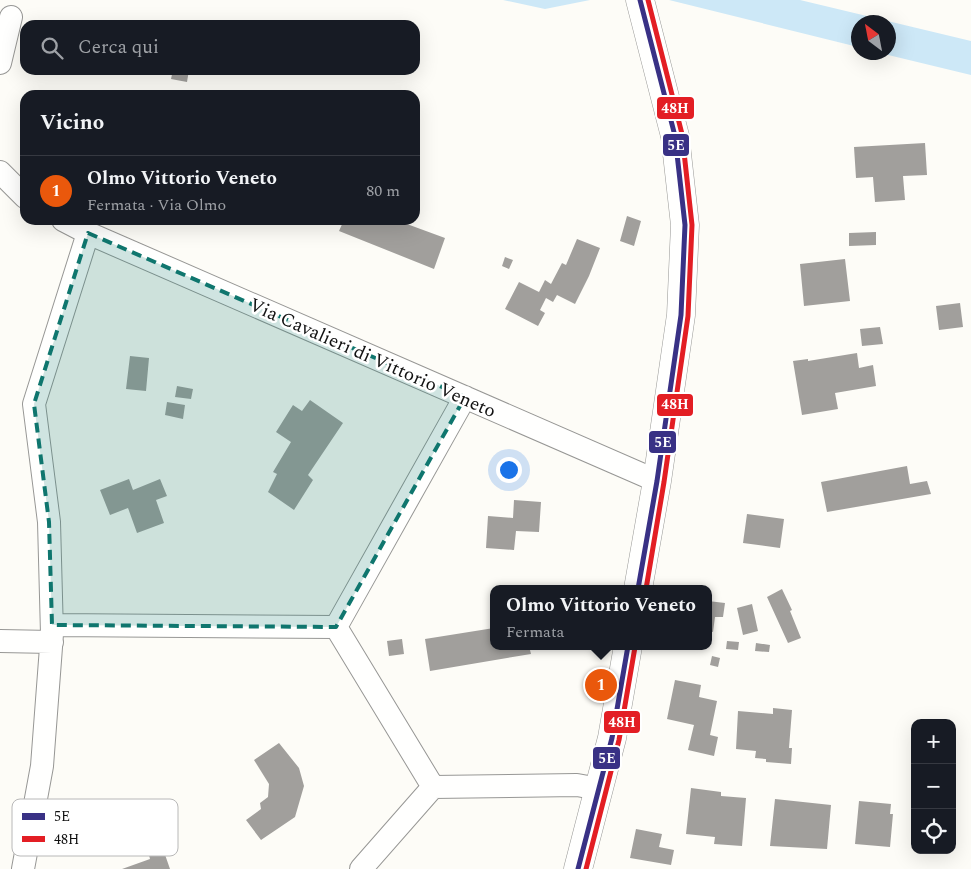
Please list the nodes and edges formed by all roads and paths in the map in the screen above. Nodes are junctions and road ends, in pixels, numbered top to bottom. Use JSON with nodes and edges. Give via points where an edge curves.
{"nodes":[{"id":1,"x":642,"y":7,"type":"edge"},
{"id":2,"x":11,"y":17,"type":"dead end"},
{"id":3,"x":0,"y":63,"type":"edge"},
{"id":4,"x":0,"y":172,"type":"edge"},
{"id":5,"x":20,"y":192,"type":"edge"},
{"id":6,"x":73,"y":225,"type":"edge"},
{"id":7,"x":88,"y":233,"type":"junction"},
{"id":8,"x":465,"y":397,"type":"junction"},
{"id":9,"x":658,"y":481,"type":"junction"},
{"id":10,"x":639,"y":585,"type":"edge"},
{"id":11,"x":336,"y":627,"type":"junction"},
{"id":12,"x":52,"y":633,"type":"junction"},
{"id":13,"x":0,"y":641,"type":"edge"},
{"id":14,"x":627,"y":650,"type":"edge"},
{"id":15,"x":433,"y":787,"type":"junction"},
{"id":16,"x":599,"y":789,"type":"junction"},
{"id":17,"x":36,"y":799,"type":"edge"},
{"id":18,"x":25,"y":856,"type":"edge"},
{"id":19,"x":23,"y":869,"type":"edge"},
{"id":20,"x":361,"y":869,"type":"edge"},
{"id":21,"x":578,"y":869,"type":"edge"}],
"edges":[{"from":1,"to":9,"type":"street","via":[[674,136],[685,225],[681,315]]},
{"from":2,"to":3,"type":"street"},
{"from":4,"to":5,"type":"street"},
{"from":6,"to":7,"type":"street","name":"Via Cavalieri di Vittorio Veneto"},
{"from":7,"to":8,"type":"street","name":"Via Cavalieri di Vittorio Veneto"},
{"from":7,"to":12,"type":"street","via":[[34,404],[49,522]]},
{"from":8,"to":9,"type":"street","name":"Via Cavalieri di Vittorio Veneto"},
{"from":8,"to":11,"type":"street"},
{"from":9,"to":10,"type":"street"},
{"from":11,"to":12,"type":"street"},
{"from":11,"to":15,"type":"street"},
{"from":12,"to":13,"type":"street"},
{"from":12,"to":17,"type":"street","via":[[42,766]]},
{"from":14,"to":16,"type":"street","via":[[612,738]]},
{"from":15,"to":16,"type":"street","via":[[576,785]]},
{"from":15,"to":20,"type":"street"},
{"from":16,"to":21,"type":"street"},
{"from":18,"to":19,"type":"street"}]}
